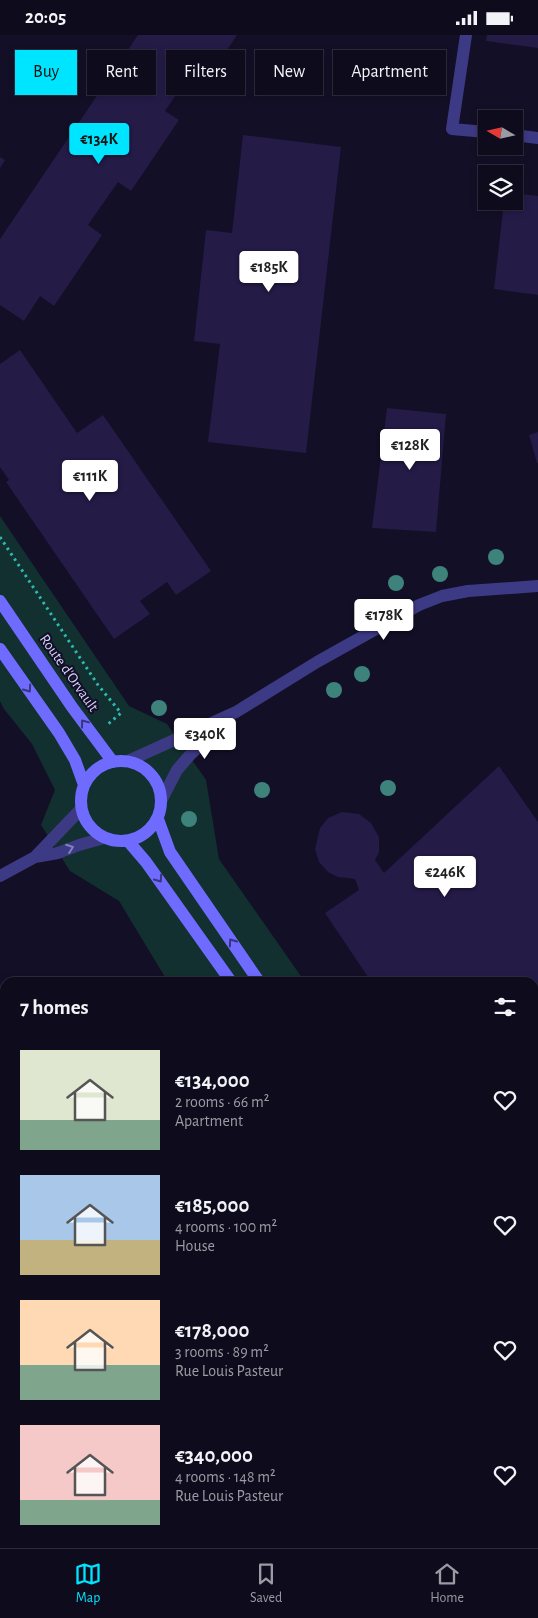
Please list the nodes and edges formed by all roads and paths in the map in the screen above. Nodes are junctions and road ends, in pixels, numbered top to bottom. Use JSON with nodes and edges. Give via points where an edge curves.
{"nodes":[{"id":1,"x":466,"y":35,"type":"edge"},
{"id":2,"x":478,"y":131,"type":"edge"},
{"id":3,"x":523,"y":136,"type":"edge"},
{"id":4,"x":538,"y":138,"type":"edge"},
{"id":5,"x":0,"y":537,"type":"edge"},
{"id":6,"x":538,"y":587,"type":"edge"},
{"id":7,"x":0,"y":601,"type":"edge"},
{"id":8,"x":0,"y":649,"type":"edge"},
{"id":9,"x":236,"y":712,"type":"junction"},
{"id":10,"x":94,"y":736,"type":"junction"},
{"id":11,"x":128,"y":761,"type":"junction"},
{"id":12,"x":113,"y":762,"type":"junction"},
{"id":13,"x":84,"y":785,"type":"junction"},
{"id":14,"x":162,"y":799,"type":"junction"},
{"id":15,"x":82,"y":809,"type":"junction"},
{"id":16,"x":158,"y":819,"type":"junction"},
{"id":17,"x":104,"y":838,"type":"junction"},
{"id":18,"x":128,"y":841,"type":"junction"},
{"id":19,"x":35,"y":857,"type":"junction"},
{"id":20,"x":0,"y":876,"type":"edge"},
{"id":21,"x":228,"y":977,"type":"edge"},
{"id":22,"x":256,"y":977,"type":"edge"}],
"edges":[{"from":1,"to":2,"type":"street","via":[[452,129]]},
{"from":3,"to":4,"type":"street"},
{"from":5,"to":10,"type":"path","via":[[98,685],[121,713]]},
{"from":6,"to":9,"type":"street","via":[[468,591],[420,605],[317,662]]},
{"from":10,"to":7,"type":"street","name":"Route d'Orvault","one_way":true},
{"from":8,"to":13,"type":"street","one_way":true,"via":[[76,760]]},
{"from":9,"to":11,"type":"street"},
{"from":9,"to":14,"type":"street","via":[[177,770]]},
{"from":10,"to":12,"type":"street","name":"Route d'Orvault"},
{"from":11,"to":12,"type":"street"},
{"from":11,"to":14,"type":"street","via":[[144,768],[154,778]]},
{"from":12,"to":13,"type":"street","via":[[98,768]]},
{"from":13,"to":15,"type":"street"},
{"from":14,"to":16,"type":"street"},
{"from":15,"to":17,"type":"street","via":[[89,826]]},
{"from":15,"to":19,"type":"street"},
{"from":16,"to":18,"type":"street","via":[[145,834]]},
{"from":22,"to":16,"type":"street","one_way":true,"via":[[170,852]]},
{"from":17,"to":18,"type":"street"},
{"from":19,"to":17,"type":"street","one_way":true},
{"from":18,"to":21,"type":"street","one_way":true},
{"from":19,"to":20,"type":"street"}]}
